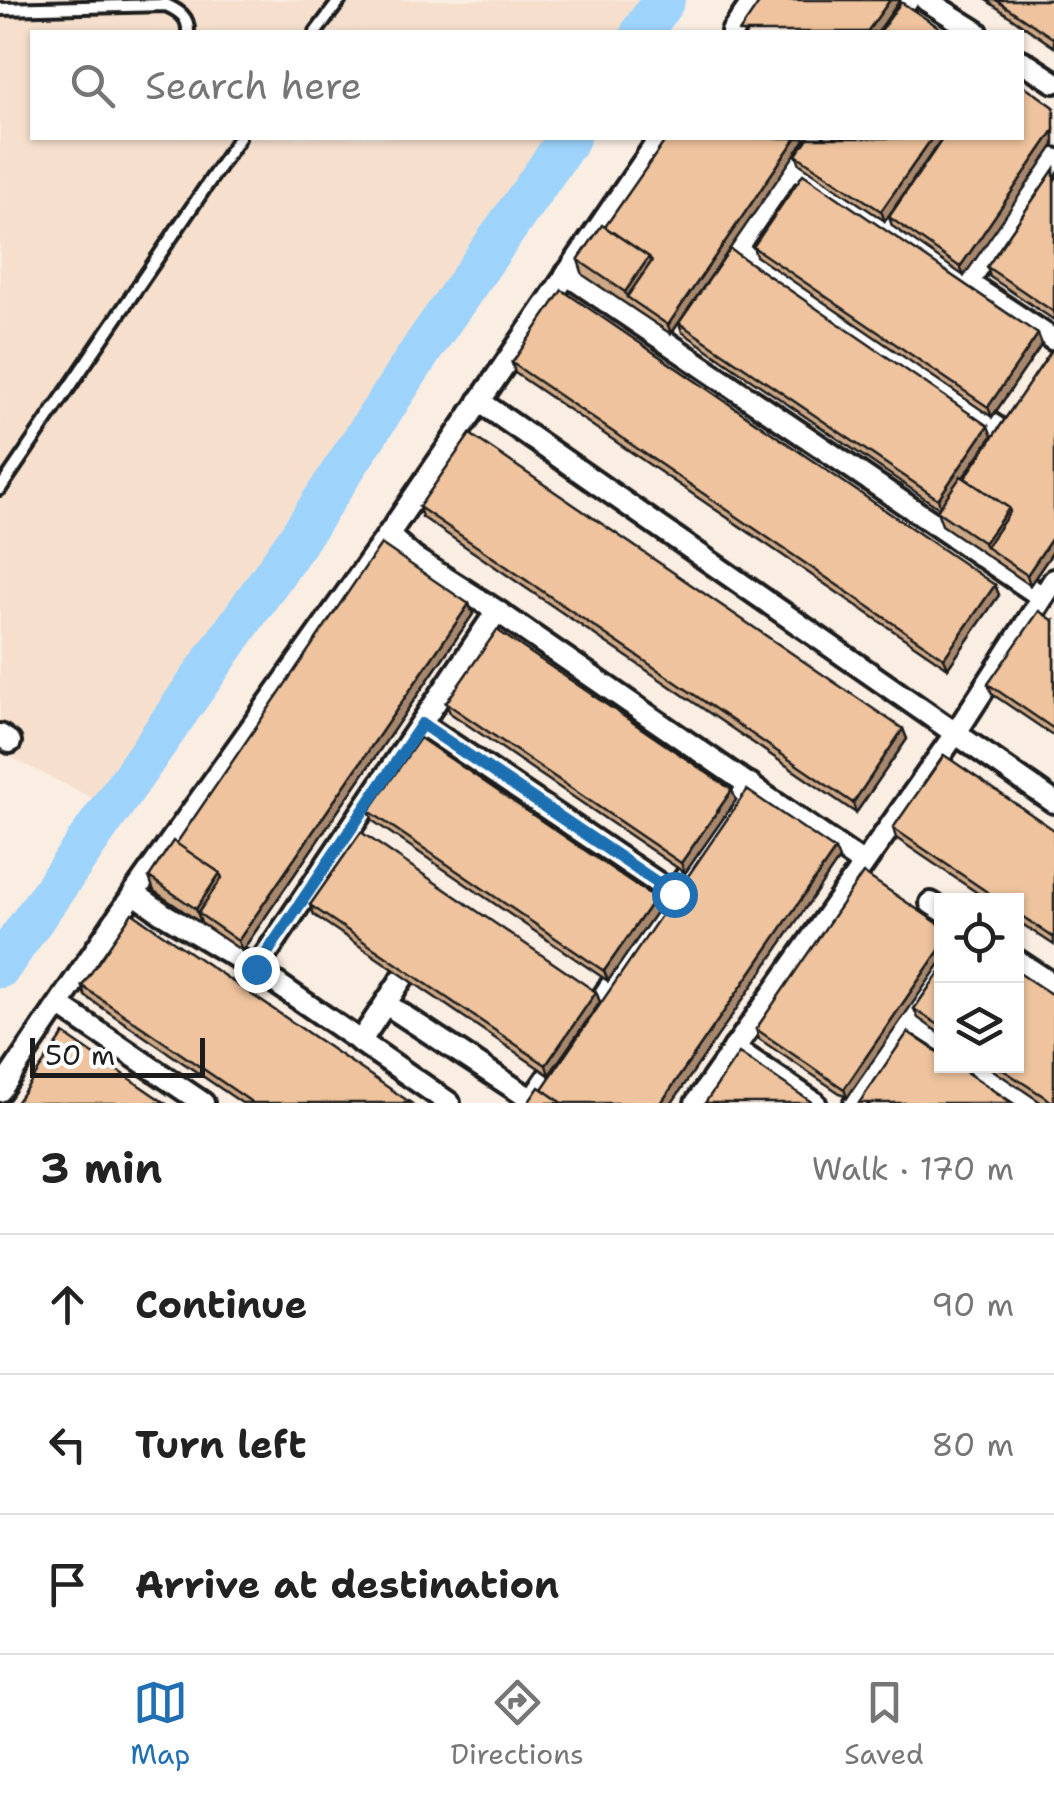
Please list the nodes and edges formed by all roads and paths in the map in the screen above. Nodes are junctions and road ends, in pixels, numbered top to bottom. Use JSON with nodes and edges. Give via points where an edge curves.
{"nodes":[{"id":1,"x":340,"y":0,"type":"edge"},
{"id":2,"x":754,"y":0,"type":"edge"},
{"id":3,"x":908,"y":0,"type":"edge"},
{"id":4,"x":926,"y":0,"type":"edge"},
{"id":5,"x":0,"y":9,"type":"edge"},
{"id":6,"x":188,"y":30,"type":"edge"},
{"id":7,"x":318,"y":30,"type":"edge"},
{"id":8,"x":733,"y":30,"type":"edge"},
{"id":9,"x":886,"y":30,"type":"edge"},
{"id":10,"x":974,"y":30,"type":"edge"},
{"id":11,"x":1024,"y":62,"type":"edge"},
{"id":12,"x":1054,"y":82,"type":"edge"},
{"id":13,"x":238,"y":140,"type":"edge"},
{"id":14,"x":659,"y":140,"type":"edge"},
{"id":15,"x":811,"y":140,"type":"edge"},
{"id":16,"x":1054,"y":159,"type":"edge"},
{"id":17,"x":792,"y":166,"type":"junction"},
{"id":18,"x":736,"y":249,"type":"junction"},
{"id":19,"x":566,"y":274,"type":"junction"},
{"id":20,"x":714,"y":280,"type":"edge"},
{"id":21,"x":967,"y":283,"type":"junction"},
{"id":22,"x":1054,"y":340,"type":"edge"},
{"id":23,"x":479,"y":401,"type":"junction"},
{"id":24,"x":1000,"y":430,"type":"edge"},
{"id":25,"x":0,"y":489,"type":"edge"},
{"id":26,"x":388,"y":535,"type":"junction"},
{"id":27,"x":1048,"y":588,"type":"edge"},
{"id":28,"x":498,"y":611,"type":"junction"},
{"id":29,"x":422,"y":724,"type":"junction"},
{"id":30,"x":955,"y":734,"type":"junction"},
{"id":31,"x":750,"y":784,"type":"junction"},
{"id":32,"x":1054,"y":802,"type":"edge"},
{"id":33,"x":862,"y":863,"type":"junction"},
{"id":34,"x":134,"y":893,"type":"junction"},
{"id":35,"x":674,"y":894,"type":"junction"},
{"id":36,"x":1024,"y":965,"type":"edge"},
{"id":37,"x":256,"y":969,"type":"junction"},
{"id":38,"x":403,"y":977,"type":"edge"},
{"id":39,"x":937,"y":983,"type":"edge"},
{"id":40,"x":1054,"y":985,"type":"edge"},
{"id":41,"x":386,"y":1004,"type":"junction"},
{"id":42,"x":60,"y":1006,"type":"junction"},
{"id":43,"x":911,"y":1020,"type":"junction"},
{"id":44,"x":934,"y":1035,"type":"edge"},
{"id":45,"x":360,"y":1042,"type":"junction"},
{"id":46,"x":734,"y":1048,"type":"junction"},
{"id":47,"x":988,"y":1073,"type":"edge"},
{"id":48,"x":0,"y":1092,"type":"edge"},
{"id":49,"x":531,"y":1102,"type":"edge"},
{"id":50,"x":203,"y":1103,"type":"edge"},
{"id":51,"x":449,"y":1103,"type":"edge"},
{"id":52,"x":696,"y":1103,"type":"edge"},
{"id":53,"x":815,"y":1103,"type":"edge"},
{"id":54,"x":855,"y":1103,"type":"edge"},
{"id":55,"x":1033,"y":1103,"type":"edge"}],
"edges":[{"from":1,"to":7,"type":"lane"},
{"from":2,"to":8,"type":"street"},
{"from":3,"to":9,"type":"street"},
{"from":4,"to":10,"type":"street"},
{"from":5,"to":6,"type":"lane","via":[[166,4],[181,12]]},
{"from":11,"to":12,"type":"street"},
{"from":13,"to":25,"type":"lane"},
{"from":14,"to":19,"type":"street"},
{"from":15,"to":17,"type":"street"},
{"from":16,"to":21,"type":"street"},
{"from":17,"to":18,"type":"street"},
{"from":17,"to":21,"type":"street","via":[[890,219]]},
{"from":18,"to":20,"type":"street"},
{"from":18,"to":24,"type":"street"},
{"from":19,"to":23,"type":"street"},
{"from":19,"to":27,"type":"street","via":[[675,336]]},
{"from":21,"to":22,"type":"street"},
{"from":23,"to":26,"type":"street"},
{"from":23,"to":30,"type":"street"},
{"from":26,"to":28,"type":"street"},
{"from":26,"to":34,"type":"street"},
{"from":27,"to":30,"type":"street"},
{"from":28,"to":29,"type":"street"},
{"from":28,"to":31,"type":"street"},
{"from":29,"to":35,"type":"street"},
{"from":29,"to":37,"type":"street","via":[[358,834]]},
{"from":30,"to":32,"type":"street"},
{"from":30,"to":33,"type":"street"},
{"from":31,"to":33,"type":"street"},
{"from":31,"to":35,"type":"street"},
{"from":33,"to":46,"type":"street"},
{"from":34,"to":37,"type":"street"},
{"from":34,"to":42,"type":"street"},
{"from":35,"to":49,"type":"street","via":[[595,995]]},
{"from":36,"to":40,"type":"street"},
{"from":37,"to":45,"type":"street"},
{"from":38,"to":41,"type":"street"},
{"from":39,"to":43,"type":"street"},
{"from":41,"to":45,"type":"street"},
{"from":41,"to":49,"type":"street"},
{"from":42,"to":48,"type":"street"},
{"from":42,"to":50,"type":"street"},
{"from":43,"to":44,"type":"street"},
{"from":43,"to":54,"type":"street"},
{"from":45,"to":51,"type":"street"},
{"from":46,"to":52,"type":"street"},
{"from":46,"to":53,"type":"street"},
{"from":47,"to":55,"type":"street"}]}
